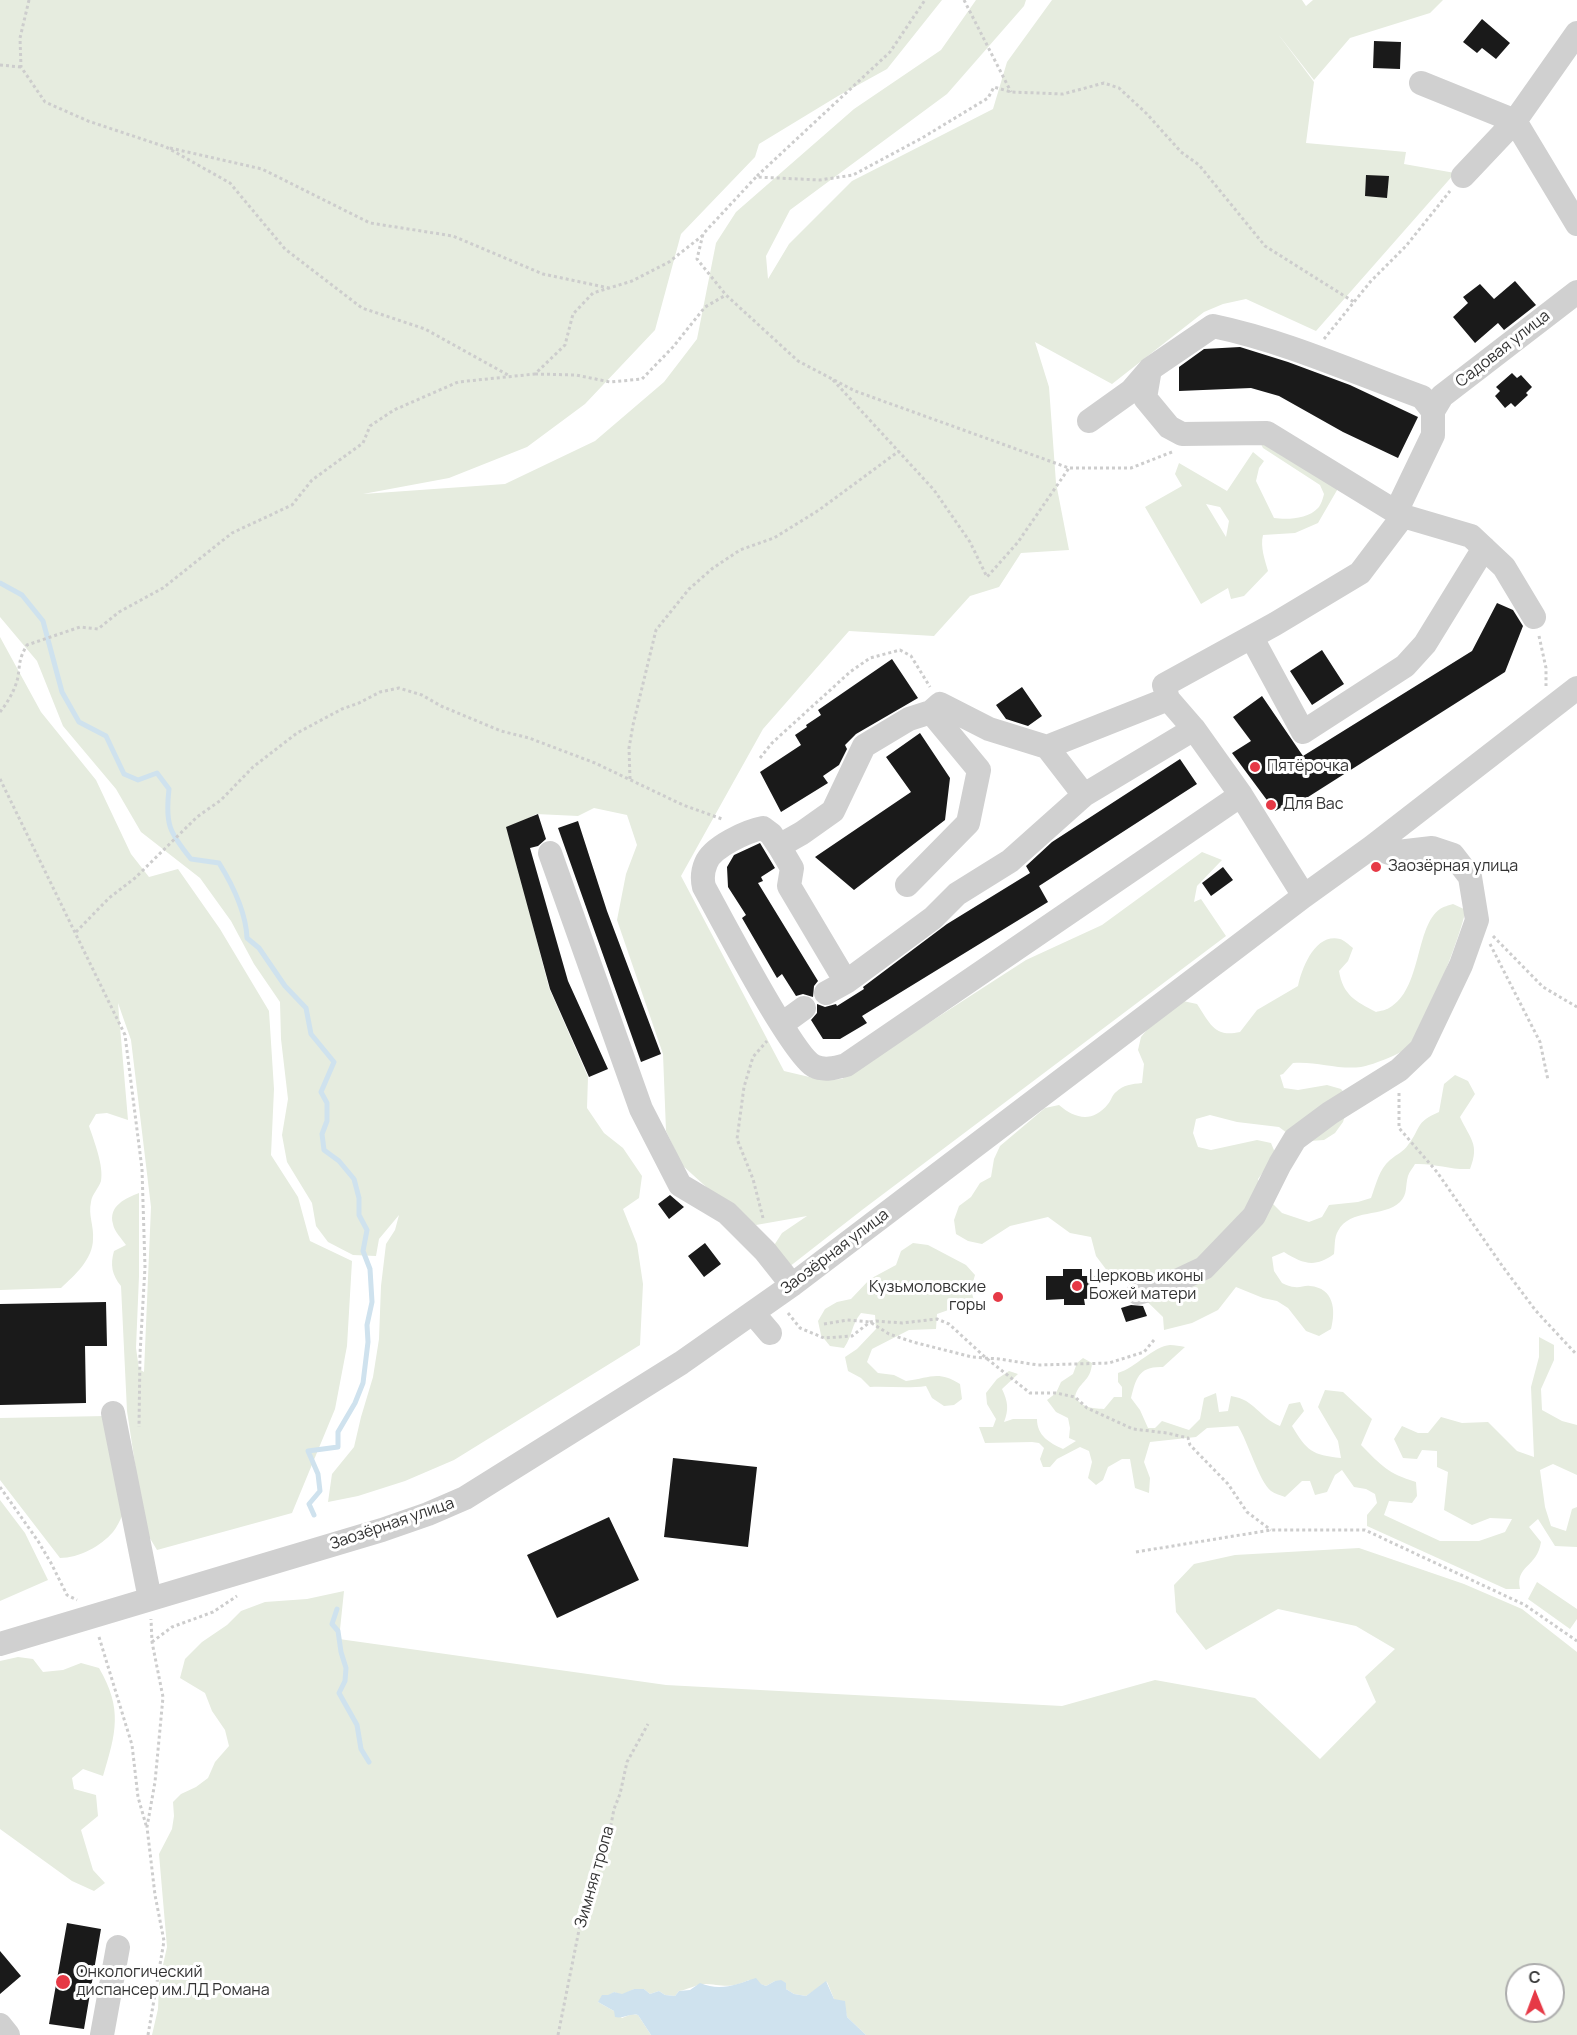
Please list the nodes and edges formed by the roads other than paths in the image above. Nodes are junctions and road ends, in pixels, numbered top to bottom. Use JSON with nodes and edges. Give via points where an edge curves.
{"nodes":[{"id":1,"x":1577,"y":33,"type":"edge"},
{"id":2,"x":1421,"y":83,"type":"dead end"},
{"id":3,"x":1515,"y":121,"type":"junction"},
{"id":4,"x":1463,"y":176,"type":"road end"},
{"id":5,"x":1577,"y":224,"type":"edge"},
{"id":6,"x":1577,"y":292,"type":"edge"},
{"id":7,"x":1149,"y":369,"type":"junction"},
{"id":8,"x":1433,"y":411,"type":"junction"},
{"id":9,"x":1089,"y":421,"type":"dead end"},
{"id":10,"x":1400,"y":514,"type":"junction"},
{"id":11,"x":1484,"y":548,"type":"junction"},
{"id":12,"x":1534,"y":617,"type":"road end"},
{"id":13,"x":1252,"y":638,"type":"junction"},
{"id":14,"x":1577,"y":688,"type":"edge"},
{"id":15,"x":1168,"y":699,"type":"junction"},
{"id":16,"x":936,"y":708,"type":"junction"},
{"id":17,"x":1194,"y":729,"type":"junction"},
{"id":18,"x":1047,"y":747,"type":"junction"},
{"id":19,"x":1084,"y":795,"type":"junction"},
{"id":20,"x":1241,"y":795,"type":"junction"},
{"id":21,"x":779,"y":846,"type":"junction"},
{"id":22,"x":1372,"y":847,"type":"junction"},
{"id":23,"x":550,"y":853,"type":"dead end"},
{"id":24,"x":907,"y":885,"type":"dead end"},
{"id":25,"x":1304,"y":896,"type":"junction"},
{"id":26,"x":804,"y":1008,"type":"dead end"},
{"id":27,"x":782,"y":1024,"type":"junction"},
{"id":28,"x":783,"y":1291,"type":"junction"},
{"id":29,"x":1138,"y":1293,"type":"dead end"},
{"id":30,"x":753,"y":1313,"type":"junction"},
{"id":31,"x":770,"y":1333,"type":"dead end"},
{"id":32,"x":113,"y":1413,"type":"dead end"},
{"id":33,"x":150,"y":1599,"type":"junction"},
{"id":34,"x":0,"y":1644,"type":"edge"},
{"id":35,"x":118,"y":1947,"type":"dead end"},
{"id":36,"x":0,"y":2025,"type":"edge"},
{"id":37,"x":8,"y":2035,"type":"edge"},
{"id":38,"x":102,"y":2035,"type":"edge"}],
"edges":[{"from":1,"to":3,"type":"street"},
{"from":2,"to":3,"type":"street"},
{"from":3,"to":4,"type":"street"},
{"from":3,"to":5,"type":"street"},
{"from":6,"to":8,"type":"street","name":"Садовая улица","via":[[1442,396]]},
{"from":7,"to":8,"type":"street","via":[[1213,326],[1252,334],[1422,397]]},
{"from":7,"to":9,"type":"street","via":[[1131,391]]},
{"from":7,"to":10,"type":"street","via":[[1145,398],[1169,427],[1182,434],[1267,434]]},
{"from":8,"to":10,"type":"street","via":[[1433,435]]},
{"from":10,"to":11,"type":"street","via":[[1471,536]]},
{"from":10,"to":13,"type":"street","via":[[1360,573]]},
{"from":11,"to":12,"type":"street","via":[[1504,567]]},
{"from":11,"to":13,"type":"street","via":[[1425,644],[1404,666],[1303,732]]},
{"from":13,"to":15,"type":"street","via":[[1164,685]]},
{"from":14,"to":22,"type":"street","name":"Заозёрная улица"},
{"from":15,"to":17,"type":"street"},
{"from":15,"to":18,"type":"street"},
{"from":16,"to":18,"type":"street"},
{"from":16,"to":21,"type":"street","via":[[909,719],[864,747],[833,811]]},
{"from":16,"to":24,"type":"street","via":[[979,770],[968,823]]},
{"from":17,"to":19,"type":"street"},
{"from":17,"to":20,"type":"street"},
{"from":18,"to":19,"type":"street"},
{"from":19,"to":21,"type":"street","via":[[1010,861],[957,894],[933,918],[836,988],[789,886],[792,868]]},
{"from":20,"to":25,"type":"street"},
{"from":20,"to":27,"type":"street","via":[[846,1065],[814,1066]]},
{"from":21,"to":27,"type":"street","via":[[763,828],[754,830],[720,847],[706,861],[702,878]]},
{"from":22,"to":25,"type":"street","name":"Заозёрная улица"},
{"from":22,"to":29,"type":"street","via":[[1389,853],[1432,848],[1453,855],[1470,877],[1477,920],[1427,1038],[1399,1070],[1295,1139],[1254,1216],[1204,1268],[1168,1285]]},
{"from":23,"to":28,"type":"street","via":[[640,1109],[670,1166],[681,1185],[727,1213],[765,1251]]},
{"from":25,"to":28,"type":"street","name":"Заозёрная улица"},
{"from":26,"to":27,"type":"street"},
{"from":28,"to":30,"type":"street","name":"Заозёрная улица"},
{"from":30,"to":31,"type":"street"},
{"from":30,"to":33,"type":"street","name":"Заозёрная улица","via":[[681,1364],[465,1498],[382,1530]]},
{"from":32,"to":33,"type":"street"},
{"from":33,"to":34,"type":"street","name":"Заозёрная улица"},
{"from":35,"to":38,"type":"street"},
{"from":36,"to":37,"type":"street"}]}
